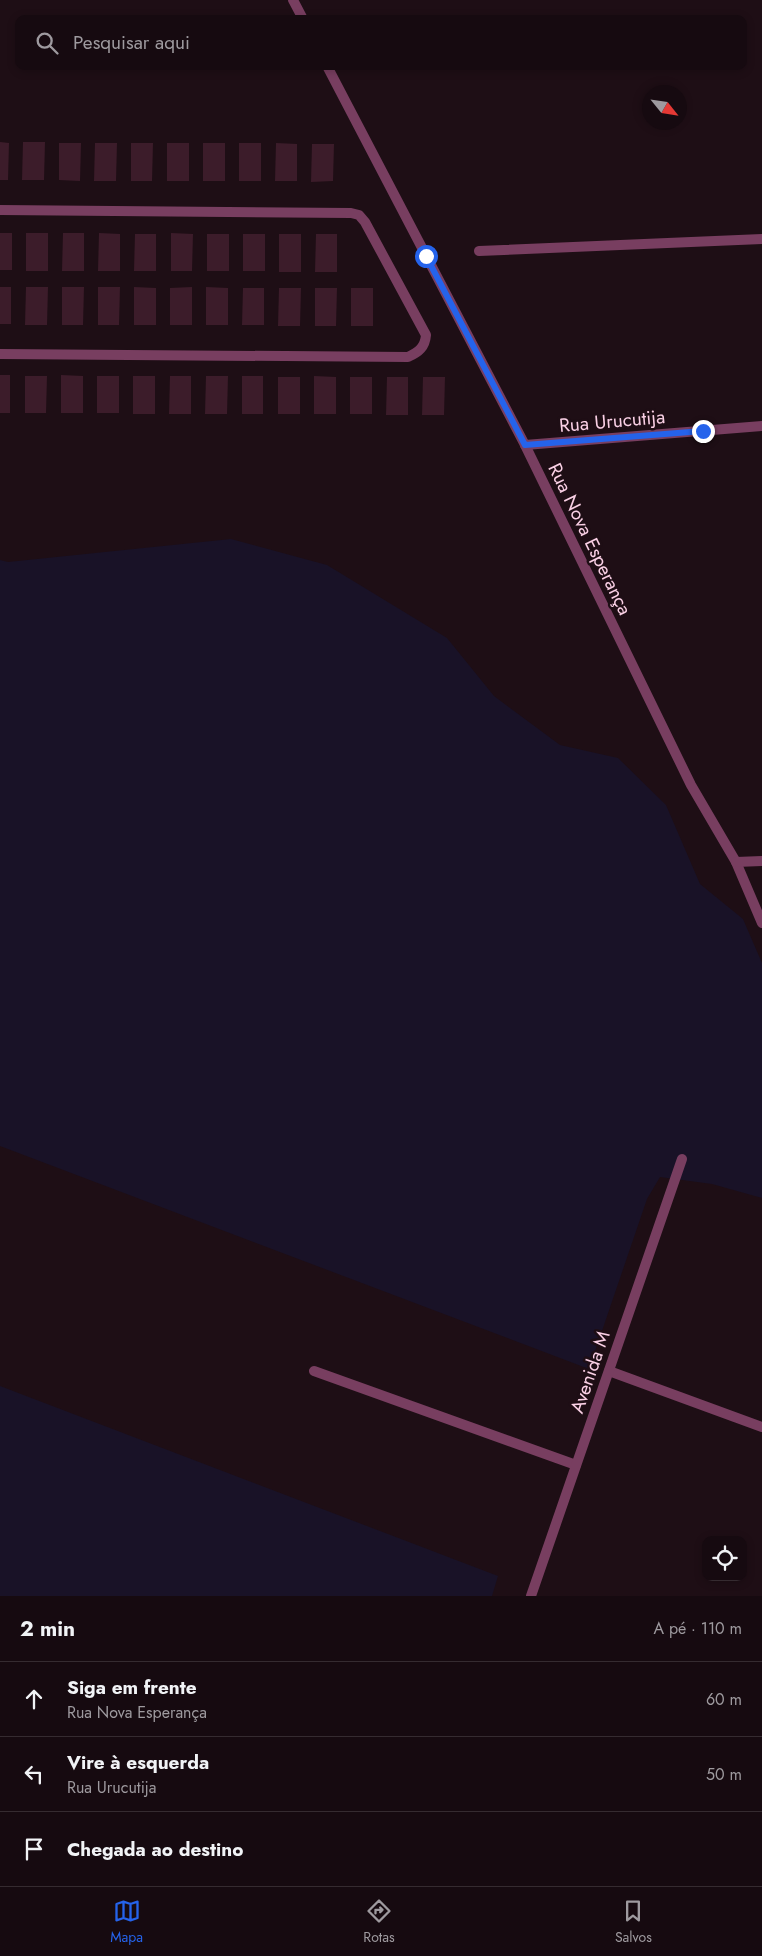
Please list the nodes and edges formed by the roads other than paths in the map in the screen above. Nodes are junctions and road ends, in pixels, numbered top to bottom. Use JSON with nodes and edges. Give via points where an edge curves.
{"nodes":[{"id":1,"x":293,"y":0,"type":"edge"},
{"id":2,"x":300,"y":15,"type":"edge"},
{"id":3,"x":329,"y":70,"type":"edge"},
{"id":4,"x":0,"y":210,"type":"edge"},
{"id":5,"x":762,"y":239,"type":"edge"},
{"id":6,"x":479,"y":251,"type":"dead end"},
{"id":7,"x":0,"y":354,"type":"edge"},
{"id":8,"x":762,"y":426,"type":"edge"},
{"id":9,"x":525,"y":445,"type":"junction"},
{"id":10,"x":762,"y":860,"type":"edge"},
{"id":11,"x":736,"y":862,"type":"junction"},
{"id":12,"x":762,"y":923,"type":"edge"},
{"id":13,"x":682,"y":1159,"type":"dead end"},
{"id":14,"x":314,"y":1370,"type":"dead end"},
{"id":15,"x":608,"y":1371,"type":"junction"},
{"id":16,"x":762,"y":1428,"type":"edge"},
{"id":17,"x":576,"y":1465,"type":"junction"},
{"id":18,"x":531,"y":1596,"type":"edge"}],
"edges":[{"from":1,"to":2,"type":"street"},
{"from":3,"to":9,"type":"street","name":"Rua Nova Esperança"},
{"from":4,"to":7,"type":"street","via":[[359,215],[426,335],[425,344],[408,357]]},
{"from":5,"to":6,"type":"street"},
{"from":8,"to":9,"type":"street","name":"Rua Urucutija"},
{"from":9,"to":11,"type":"street","name":"Rua Nova Esperança","via":[[691,785]]},
{"from":10,"to":11,"type":"street"},
{"from":11,"to":12,"type":"street","name":"Rua Nova Esperança"},
{"from":13,"to":15,"type":"street","name":"Avenida M"},
{"from":14,"to":17,"type":"street"},
{"from":15,"to":16,"type":"street"},
{"from":15,"to":17,"type":"street","name":"Avenida M"},
{"from":17,"to":18,"type":"street","name":"Avenida M"}]}
